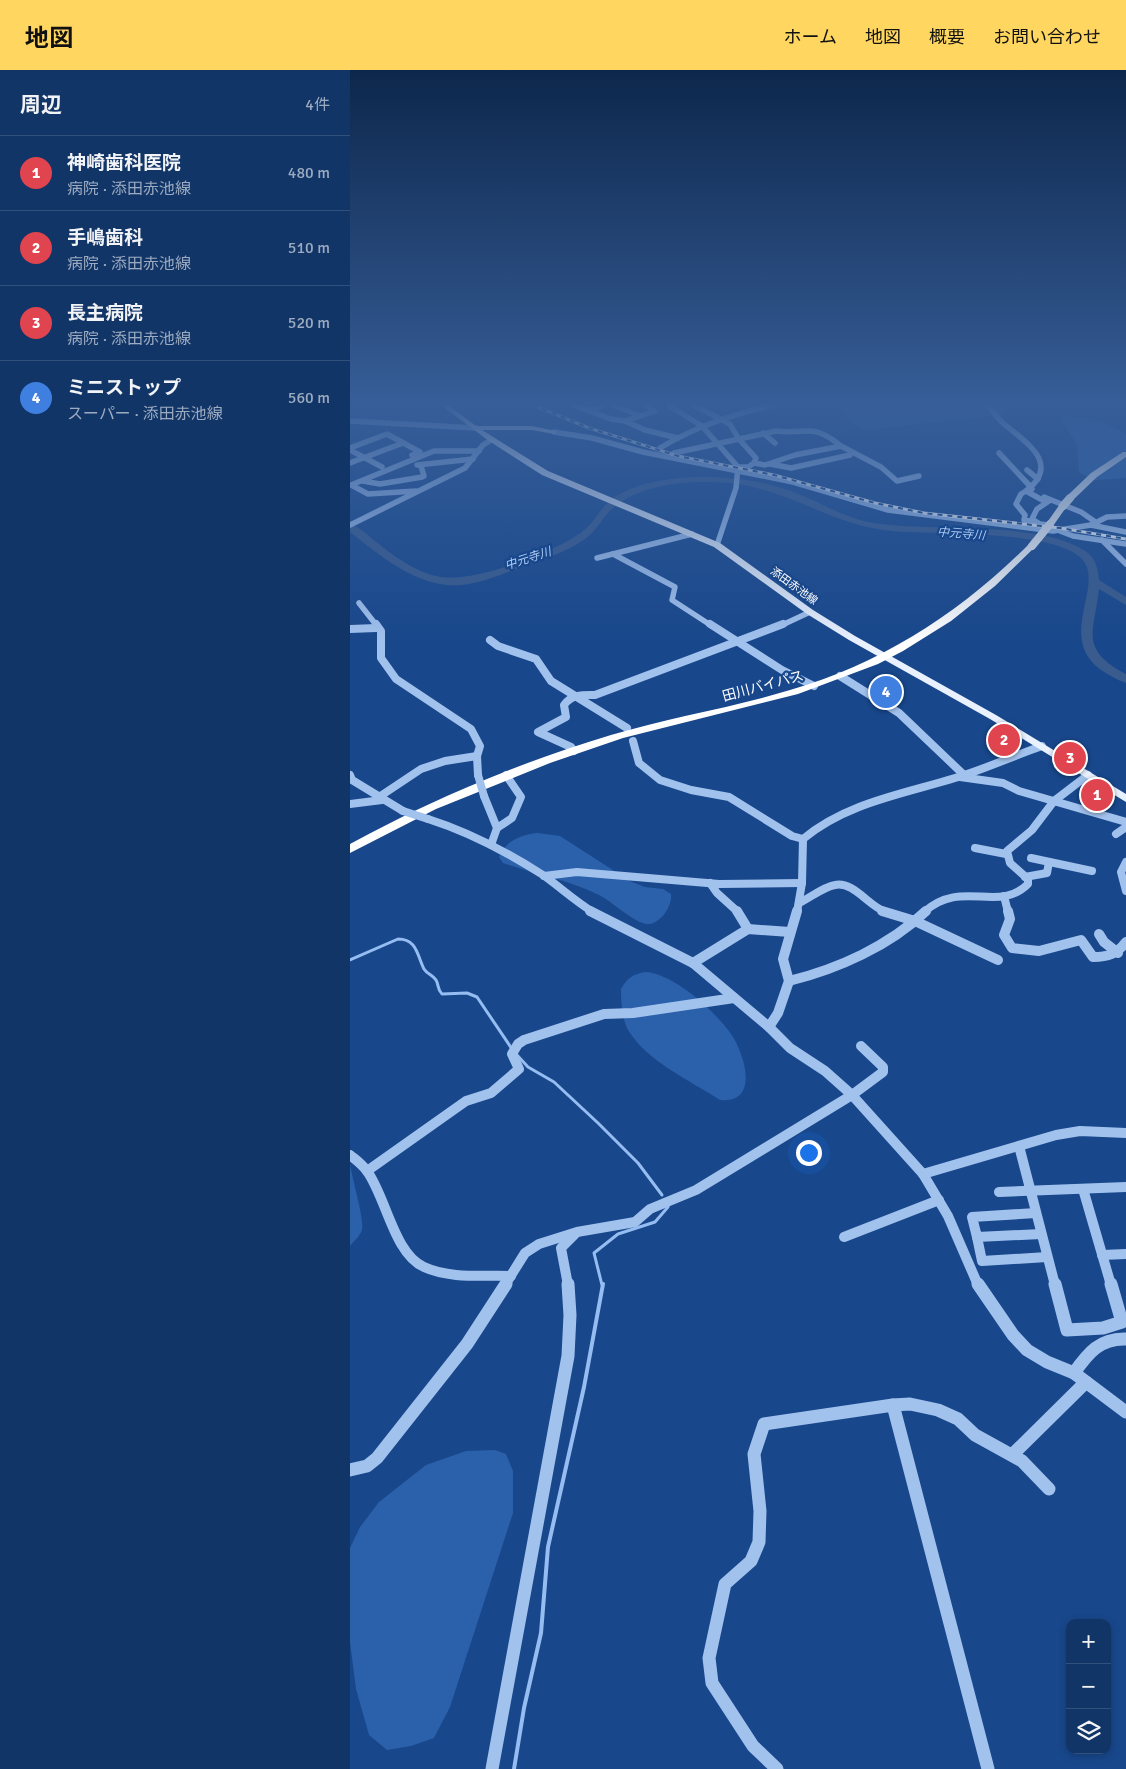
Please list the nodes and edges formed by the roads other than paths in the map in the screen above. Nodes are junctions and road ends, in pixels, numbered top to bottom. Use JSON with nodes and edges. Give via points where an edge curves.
{"nodes":[{"id":1,"x":352,"y":484,"type":"edge"},
{"id":2,"x":392,"y":484,"type":"edge"},
{"id":3,"x":430,"y":484,"type":"edge"},
{"id":4,"x":572,"y":484,"type":"edge"},
{"id":5,"x":736,"y":484,"type":"edge"},
{"id":6,"x":801,"y":484,"type":"edge"},
{"id":7,"x":1025,"y":484,"type":"edge"},
{"id":8,"x":1032,"y":484,"type":"edge"},
{"id":9,"x":1084,"y":484,"type":"edge"},
{"id":10,"x":1028,"y":488,"type":"junction"},
{"id":11,"x":393,"y":491,"type":"junction"},
{"id":12,"x":416,"y":491,"type":"junction"},
{"id":13,"x":1048,"y":502,"type":"junction"},
{"id":14,"x":1126,"y":516,"type":"edge"},
{"id":15,"x":1024,"y":520,"type":"junction"},
{"id":16,"x":1034,"y":522,"type":"junction"},
{"id":17,"x":1093,"y":523,"type":"junction"},
{"id":18,"x":350,"y":525,"type":"edge"},
{"id":19,"x":1021,"y":527,"type":"junction"},
{"id":20,"x":1069,"y":528,"type":"junction"},
{"id":21,"x":1060,"y":531,"type":"junction"},
{"id":22,"x":1126,"y":532,"type":"edge"},
{"id":23,"x":692,"y":534,"type":"junction"},
{"id":24,"x":1102,"y":540,"type":"junction"},
{"id":25,"x":716,"y":544,"type":"junction"},
{"id":26,"x":1126,"y":544,"type":"edge"},
{"id":27,"x":613,"y":554,"type":"junction"},
{"id":28,"x":596,"y":558,"type":"dead end"},
{"id":29,"x":1126,"y":564,"type":"edge"},
{"id":30,"x":359,"y":603,"type":"dead end"},
{"id":31,"x":810,"y":612,"type":"junction"},
{"id":32,"x":376,"y":628,"type":"junction"},
{"id":33,"x":350,"y":629,"type":"edge"},
{"id":34,"x":490,"y":640,"type":"dead end"},
{"id":35,"x":738,"y":642,"type":"junction"},
{"id":36,"x":883,"y":656,"type":"junction"},
{"id":37,"x":840,"y":676,"type":"junction"},
{"id":38,"x":814,"y":686,"type":"junction"},
{"id":39,"x":576,"y":695,"type":"junction"},
{"id":40,"x":627,"y":728,"type":"dead end"},
{"id":41,"x":633,"y":741,"type":"dead end"},
{"id":42,"x":1042,"y":746,"type":"junction"},
{"id":43,"x":574,"y":751,"type":"junction"},
{"id":44,"x":477,"y":756,"type":"junction"},
{"id":45,"x":506,"y":774,"type":"junction"},
{"id":46,"x":350,"y":775,"type":"edge"},
{"id":47,"x":1088,"y":775,"type":"junction"},
{"id":48,"x":961,"y":776,"type":"junction"},
{"id":49,"x":484,"y":796,"type":"joint"},
{"id":50,"x":380,"y":799,"type":"junction"},
{"id":51,"x":1126,"y":799,"type":"edge"},
{"id":52,"x":1054,"y":801,"type":"junction"},
{"id":53,"x":350,"y":804,"type":"edge"},
{"id":54,"x":1126,"y":822,"type":"edge"},
{"id":55,"x":1126,"y":827,"type":"edge"},
{"id":56,"x":497,"y":828,"type":"junction"},
{"id":57,"x":1116,"y":834,"type":"dead end"},
{"id":58,"x":803,"y":839,"type":"junction"},
{"id":59,"x":491,"y":845,"type":"junction"},
{"id":60,"x":975,"y":848,"type":"dead end"},
{"id":61,"x":350,"y":849,"type":"edge"},
{"id":62,"x":1006,"y":854,"type":"junction"},
{"id":63,"x":1032,"y":858,"type":"dead end"},
{"id":64,"x":1048,"y":862,"type":"junction"},
{"id":65,"x":1126,"y":862,"type":"edge"},
{"id":66,"x":1092,"y":871,"type":"dead end"},
{"id":67,"x":544,"y":876,"type":"junction"},
{"id":68,"x":1025,"y":877,"type":"junction"},
{"id":69,"x":710,"y":883,"type":"junction"},
{"id":70,"x":802,"y":883,"type":"junction"},
{"id":71,"x":1126,"y":891,"type":"edge"},
{"id":72,"x":1004,"y":896,"type":"junction"},
{"id":73,"x":799,"y":903,"type":"junction"},
{"id":74,"x":915,"y":921,"type":"junction"},
{"id":75,"x":748,"y":930,"type":"junction"},
{"id":76,"x":790,"y":932,"type":"junction"},
{"id":77,"x":1100,"y":934,"type":"dead end"},
{"id":78,"x":1126,"y":942,"type":"edge"},
{"id":79,"x":1118,"y":953,"type":"junction"},
{"id":80,"x":998,"y":960,"type":"dead end"},
{"id":81,"x":693,"y":963,"type":"junction"},
{"id":82,"x":788,"y":981,"type":"junction"},
{"id":83,"x":734,"y":998,"type":"junction"},
{"id":84,"x":769,"y":1028,"type":"junction"},
{"id":85,"x":861,"y":1046,"type":"dead end"},
{"id":86,"x":852,"y":1095,"type":"junction"},
{"id":87,"x":1126,"y":1133,"type":"edge"},
{"id":88,"x":1019,"y":1146,"type":"junction"},
{"id":89,"x":350,"y":1156,"type":"edge"},
{"id":90,"x":367,"y":1171,"type":"junction"},
{"id":91,"x":924,"y":1174,"type":"junction"},
{"id":92,"x":1126,"y":1187,"type":"edge"},
{"id":93,"x":1083,"y":1188,"type":"junction"},
{"id":94,"x":1030,"y":1191,"type":"junction"},
{"id":95,"x":999,"y":1192,"type":"dead end"},
{"id":96,"x":939,"y":1200,"type":"junction"},
{"id":97,"x":1036,"y":1213,"type":"junction"},
{"id":98,"x":577,"y":1232,"type":"junction"},
{"id":99,"x":1041,"y":1234,"type":"junction"},
{"id":100,"x":844,"y":1237,"type":"dead end"},
{"id":101,"x":977,"y":1237,"type":"junction"},
{"id":102,"x":1126,"y":1254,"type":"edge"},
{"id":103,"x":1102,"y":1255,"type":"junction"},
{"id":104,"x":1047,"y":1257,"type":"junction"},
{"id":105,"x":511,"y":1276,"type":"junction"},
{"id":106,"x":1126,"y":1339,"type":"edge"},
{"id":107,"x":1074,"y":1373,"type":"junction"},
{"id":108,"x":1086,"y":1382,"type":"junction"},
{"id":109,"x":893,"y":1405,"type":"junction"},
{"id":110,"x":1126,"y":1412,"type":"edge"},
{"id":111,"x":1012,"y":1456,"type":"junction"},
{"id":112,"x":350,"y":1470,"type":"edge"},
{"id":113,"x":1049,"y":1489,"type":"dead end"},
{"id":114,"x":492,"y":1769,"type":"edge"},
{"id":115,"x":777,"y":1769,"type":"edge"},
{"id":116,"x":988,"y":1769,"type":"edge"}],
"edges":[{"from":1,"to":11,"type":"street","via":[[368,494]]},
{"from":2,"to":11,"type":"street"},
{"from":3,"to":12,"type":"street"},
{"from":4,"to":23,"type":"main road","name":"添田赤池線"},
{"from":5,"to":25,"type":"street"},
{"from":6,"to":19,"type":"street","via":[[888,510]]},
{"from":7,"to":10,"type":"street"},
{"from":8,"to":10,"type":"street"},
{"from":9,"to":36,"type":"highway","name":"田川バイパス","bridge":true,"via":[[999,580],[955,613]]},
{"from":10,"to":13,"type":"street"},
{"from":10,"to":15,"type":"street","via":[[1016,504],[1025,515]]},
{"from":11,"to":12,"type":"street"},
{"from":12,"to":18,"type":"street"},
{"from":13,"to":16,"type":"street","via":[[1033,514]]},
{"from":13,"to":17,"type":"street","via":[[1079,509]]},
{"from":14,"to":17,"type":"street","via":[[1112,516]]},
{"from":15,"to":16,"type":"street"},
{"from":15,"to":19,"type":"street"},
{"from":16,"to":20,"type":"street"},
{"from":17,"to":20,"type":"street"},
{"from":17,"to":22,"type":"street"},
{"from":19,"to":21,"type":"street"},
{"from":20,"to":21,"type":"street"},
{"from":21,"to":24,"type":"street"},
{"from":23,"to":25,"type":"main road","name":"添田赤池線"},
{"from":23,"to":27,"type":"street"},
{"from":24,"to":26,"type":"street"},
{"from":24,"to":29,"type":"street"},
{"from":25,"to":31,"type":"main road","name":"添田赤池線"},
{"from":27,"to":28,"type":"street"},
{"from":27,"to":35,"type":"street","via":[[675,587],[672,600]]},
{"from":30,"to":32,"type":"street"},
{"from":31,"to":35,"type":"street"},
{"from":31,"to":36,"type":"main road","name":"添田赤池線"},
{"from":32,"to":33,"type":"street"},
{"from":32,"to":44,"type":"street","via":[[381,630],[381,658],[396,679],[470,729],[480,746]]},
{"from":34,"to":39,"type":"street","via":[[536,659],[550,681]]},
{"from":35,"to":38,"type":"street"},
{"from":35,"to":39,"type":"street","via":[[595,695]]},
{"from":36,"to":37,"type":"highway","name":"田川バイパス"},
{"from":36,"to":42,"type":"main road","name":"添田赤池線"},
{"from":37,"to":38,"type":"highway","name":"田川バイパス"},
{"from":37,"to":48,"type":"street","via":[[899,713]]},
{"from":38,"to":43,"type":"highway","name":"田川バイパス","via":[[625,734]]},
{"from":39,"to":40,"type":"street"},
{"from":39,"to":43,"type":"street","via":[[564,705],[566,717],[538,732]]},
{"from":41,"to":58,"type":"street","via":[[638,763],[660,780],[729,797],[792,836]]},
{"from":42,"to":47,"type":"main road","name":"添田赤池線"},
{"from":42,"to":48,"type":"street"},
{"from":43,"to":45,"type":"highway","name":"田川バイパス"},
{"from":44,"to":49,"type":"street","bridge":true},
{"from":44,"to":50,"type":"street","via":[[421,769]]},
{"from":45,"to":56,"type":"street","via":[[521,797],[512,818]]},
{"from":45,"to":61,"type":"highway","name":"田川バイパス","via":[[440,802]]},
{"from":46,"to":50,"type":"street","via":[[352,780]]},
{"from":47,"to":51,"type":"main road","name":"添田赤池線"},
{"from":47,"to":52,"type":"street"},
{"from":48,"to":52,"type":"street","via":[[1003,783]]},
{"from":48,"to":58,"type":"street","via":[[846,811],[819,825]]},
{"from":49,"to":56,"type":"street"},
{"from":50,"to":53,"type":"street"},
{"from":50,"to":59,"type":"street","bridge":true,"via":[[403,811],[459,829]]},
{"from":52,"to":54,"type":"street"},
{"from":52,"to":62,"type":"street","via":[[1032,830]]},
{"from":55,"to":57,"type":"street"},
{"from":56,"to":59,"type":"street"},
{"from":58,"to":70,"type":"street"},
{"from":59,"to":67,"type":"street"},
{"from":60,"to":62,"type":"street"},
{"from":62,"to":68,"type":"street","via":[[1010,863]]},
{"from":63,"to":64,"type":"street"},
{"from":64,"to":66,"type":"street"},
{"from":64,"to":68,"type":"street","via":[[1047,873]]},
{"from":65,"to":71,"type":"street","via":[[1120,868]]},
{"from":67,"to":69,"type":"street","via":[[577,872]]},
{"from":67,"to":81,"type":"street","via":[[594,913]]},
{"from":68,"to":72,"type":"street","via":[[1028,884],[1025,888]]},
{"from":69,"to":70,"type":"street"},
{"from":69,"to":75,"type":"street","via":[[739,913]]},
{"from":70,"to":73,"type":"street"},
{"from":72,"to":74,"type":"street","via":[[970,894],[948,897]]},
{"from":72,"to":79,"type":"street","via":[[1010,919],[1004,935],[1012,948],[1038,952],[1081,940],[1093,957],[1110,957]]},
{"from":73,"to":74,"type":"street","via":[[835,885],[849,886],[876,909]]},
{"from":73,"to":76,"type":"street"},
{"from":74,"to":80,"type":"street"},
{"from":74,"to":82,"type":"street","via":[[832,967]]},
{"from":75,"to":76,"type":"street"},
{"from":75,"to":81,"type":"street"},
{"from":76,"to":82,"type":"street","via":[[783,959]]},
{"from":77,"to":79,"type":"street","via":[[1104,942]]},
{"from":78,"to":79,"type":"street"},
{"from":81,"to":83,"type":"street"},
{"from":82,"to":84,"type":"street"},
{"from":83,"to":84,"type":"street"},
{"from":83,"to":90,"type":"street","via":[[633,1013],[604,1014],[524,1040],[515,1052],[519,1069],[502,1084],[490,1093],[466,1101]]},
{"from":84,"to":86,"type":"street"},
{"from":85,"to":86,"type":"street","via":[[883,1067],[883,1072]]},
{"from":86,"to":91,"type":"street"},
{"from":86,"to":98,"type":"street","via":[[696,1190],[650,1209],[635,1222]]},
{"from":87,"to":88,"type":"street","via":[[1080,1131]]},
{"from":88,"to":91,"type":"street"},
{"from":88,"to":94,"type":"street"},
{"from":89,"to":90,"type":"street"},
{"from":90,"to":105,"type":"street","via":[[405,1249],[416,1263],[434,1270],[461,1274]]},
{"from":91,"to":96,"type":"street"},
{"from":92,"to":93,"type":"street"},
{"from":93,"to":94,"type":"street"},
{"from":93,"to":103,"type":"street"},
{"from":94,"to":95,"type":"street"},
{"from":94,"to":97,"type":"street"},
{"from":96,"to":100,"type":"street"},
{"from":96,"to":107,"type":"street","via":[[980,1288],[1013,1335],[1027,1350]]},
{"from":97,"to":99,"type":"street"},
{"from":97,"to":101,"type":"street","via":[[972,1217]]},
{"from":98,"to":105,"type":"street","via":[[530,1249]]},
{"from":98,"to":114,"type":"street","via":[[561,1248],[569,1279],[571,1306],[568,1356]]},
{"from":99,"to":101,"type":"street"},
{"from":99,"to":104,"type":"street"},
{"from":101,"to":104,"type":"street","via":[[982,1261]]},
{"from":102,"to":103,"type":"street"},
{"from":103,"to":104,"type":"street","via":[[1122,1322],[1104,1328],[1067,1330]]},
{"from":105,"to":112,"type":"street","via":[[467,1344],[377,1458],[368,1466]]},
{"from":106,"to":107,"type":"street","via":[[1106,1341],[1091,1349]]},
{"from":107,"to":108,"type":"street"},
{"from":108,"to":110,"type":"street"},
{"from":108,"to":111,"type":"street"},
{"from":109,"to":111,"type":"street","via":[[910,1404],[938,1410],[958,1419],[974,1435]]},
{"from":109,"to":115,"type":"street","via":[[764,1424],[754,1454],[760,1512],[759,1542],[751,1561],[725,1584],[709,1658],[712,1683],[753,1746]]},
{"from":109,"to":116,"type":"street"},
{"from":111,"to":113,"type":"street","via":[[1022,1461]]}]}
